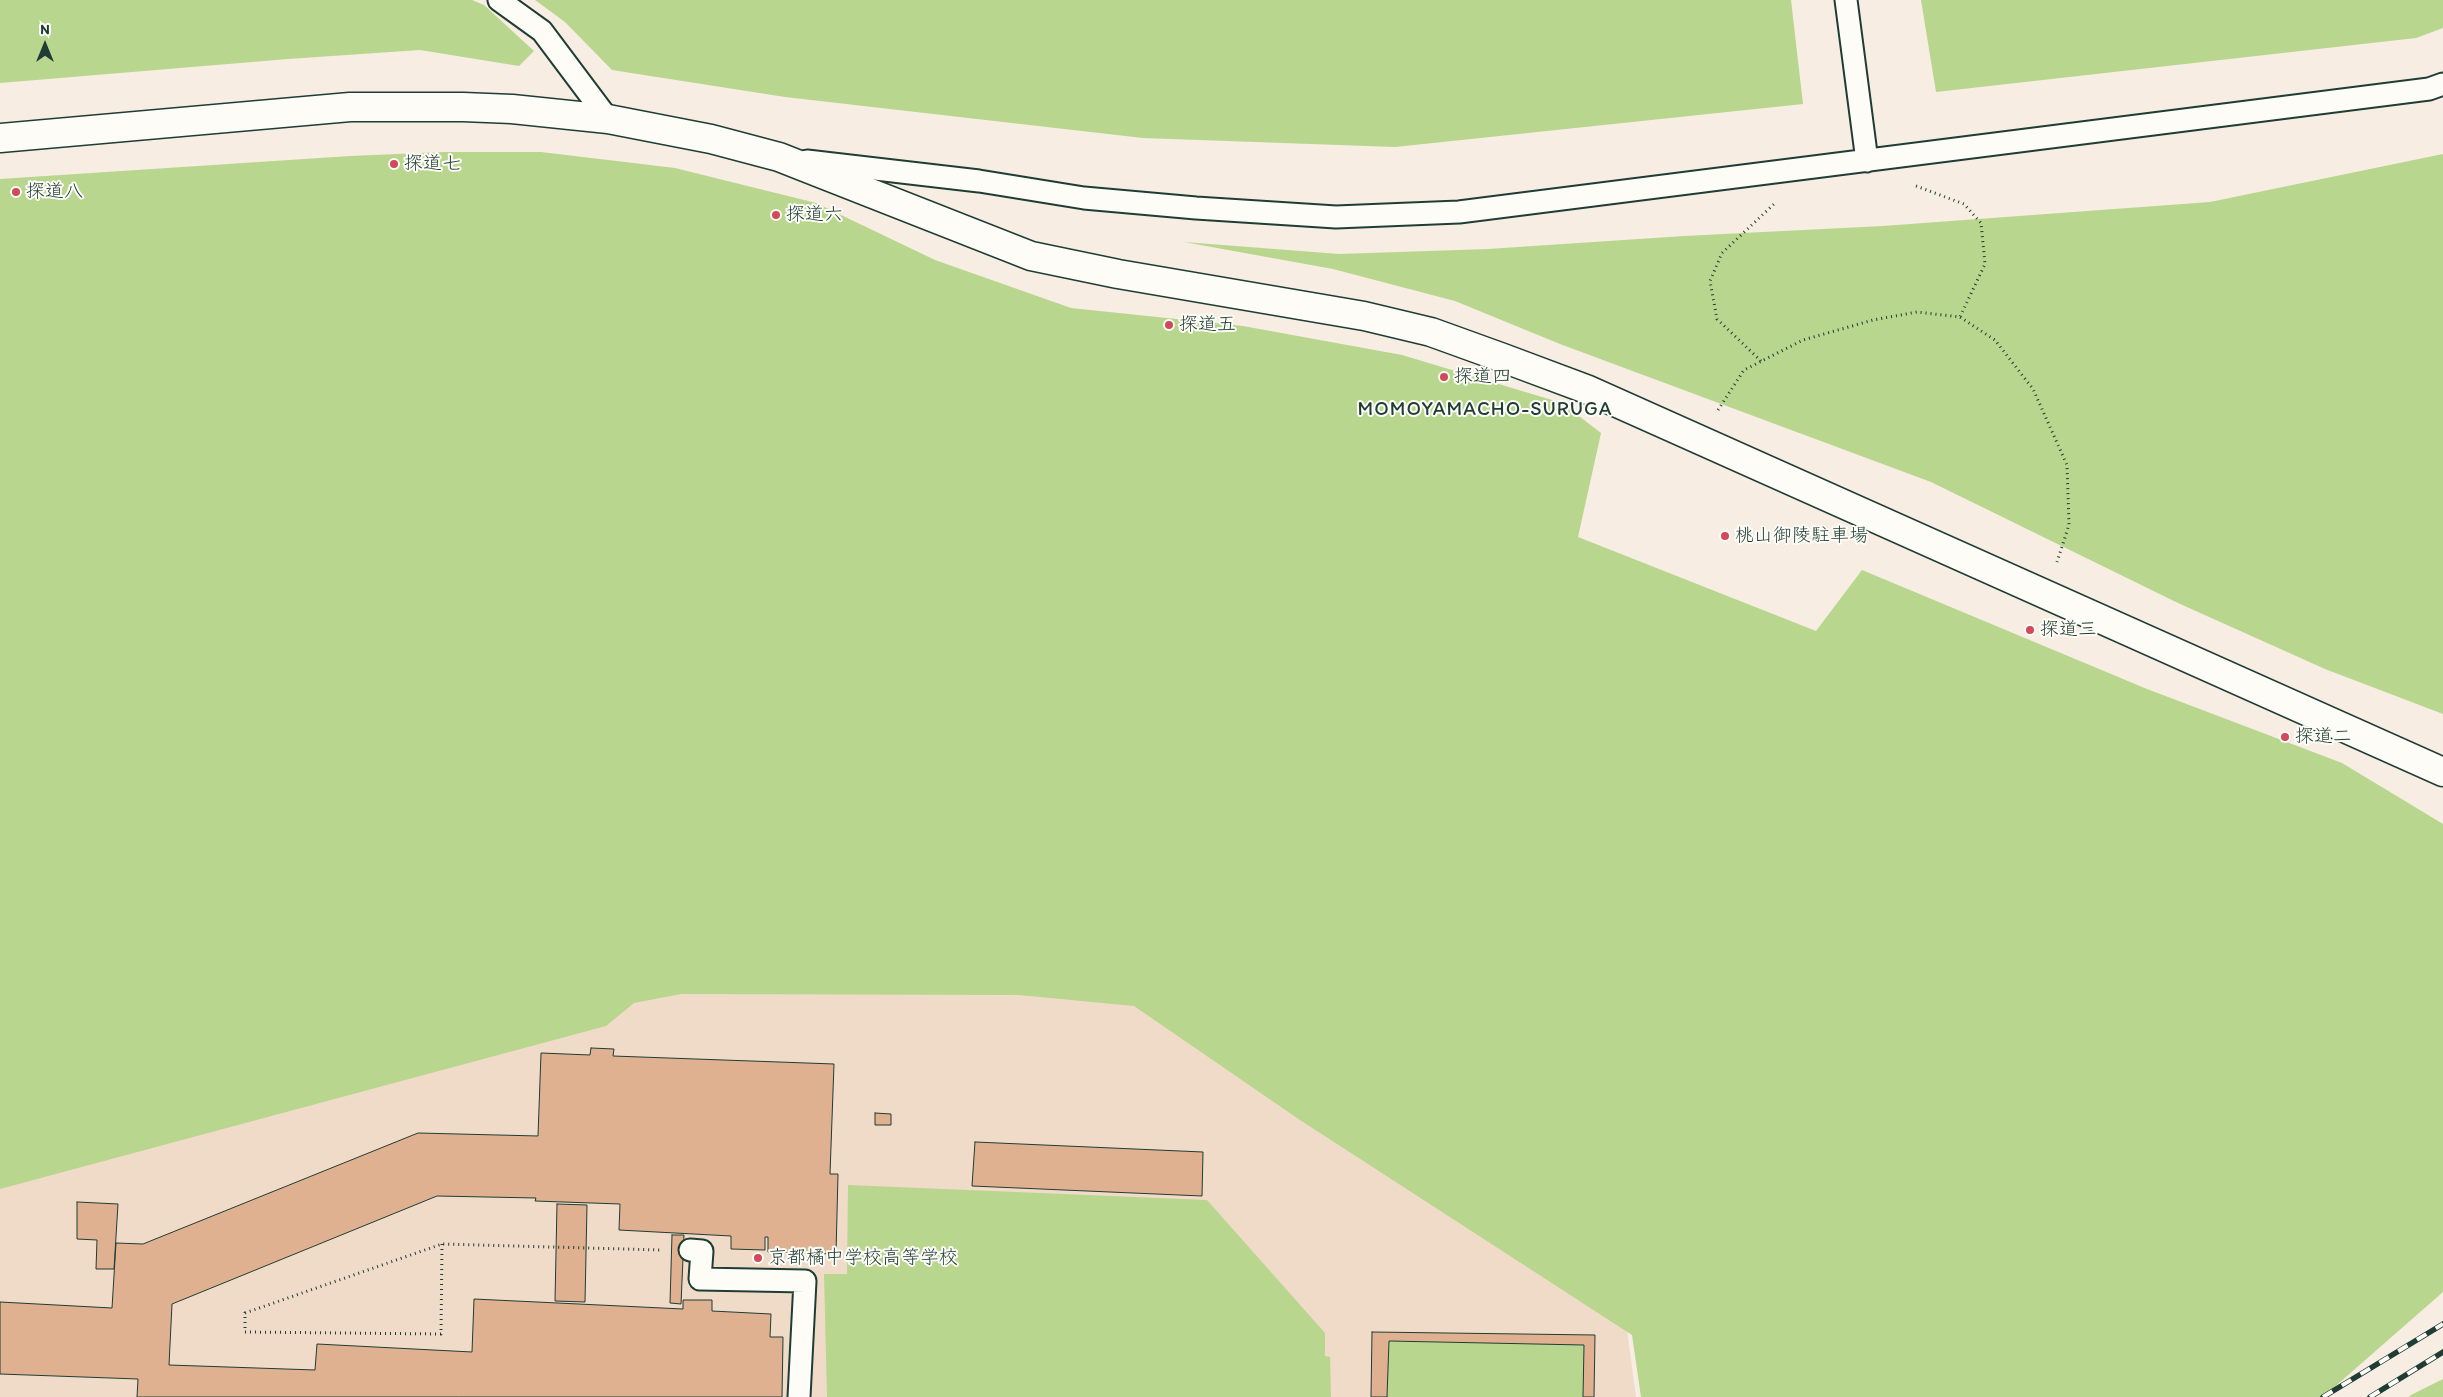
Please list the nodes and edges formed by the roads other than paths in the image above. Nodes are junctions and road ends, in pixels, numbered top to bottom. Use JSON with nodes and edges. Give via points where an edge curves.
{"nodes":[{"id":1,"x":499,"y":0,"type":"edge"},
{"id":2,"x":1846,"y":0,"type":"edge"},
{"id":3,"x":2443,"y":84,"type":"edge"},
{"id":4,"x":608,"y":119,"type":"junction"},
{"id":5,"x":0,"y":138,"type":"edge"},
{"id":6,"x":779,"y":157,"type":"junction"},
{"id":7,"x":1866,"y":161,"type":"junction"},
{"id":8,"x":2443,"y":772,"type":"edge"},
{"id":9,"x":690,"y":1250,"type":"road end"},
{"id":10,"x":799,"y":1397,"type":"edge"}],
"edges":[{"from":1,"to":4,"type":"lane","via":[[542,31]]},
{"from":2,"to":7,"type":"lane"},
{"from":3,"to":7,"type":"lane","via":[[2429,89]]},
{"from":4,"to":5,"type":"street","via":[[512,109],[350,107]]},
{"from":4,"to":6,"type":"street","via":[[677,131]]},
{"from":6,"to":7,"type":"lane","via":[[979,181],[1084,198],[1336,217],[1459,212]]},
{"from":6,"to":8,"type":"street","via":[[1031,256],[1093,270],[1364,316],[1431,332],[1586,389]]},
{"from":9,"to":10,"type":"lane","via":[[702,1251],[700,1280],[804,1281]]}]}
